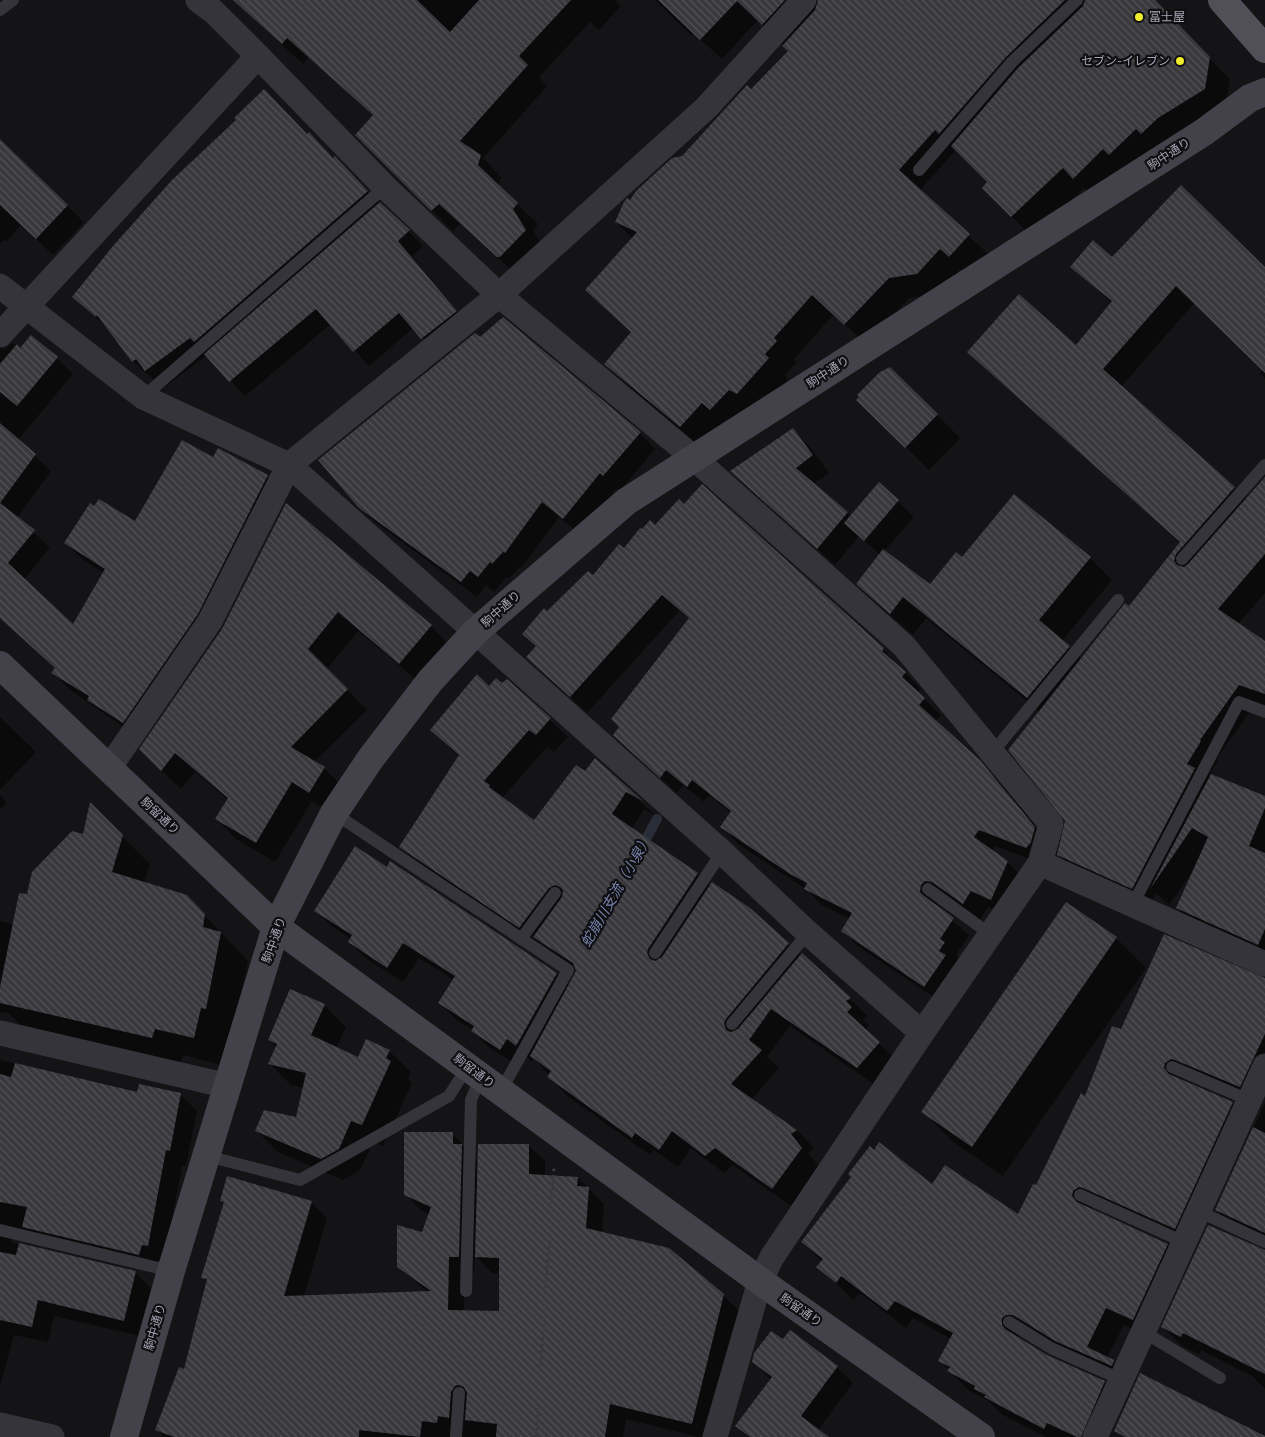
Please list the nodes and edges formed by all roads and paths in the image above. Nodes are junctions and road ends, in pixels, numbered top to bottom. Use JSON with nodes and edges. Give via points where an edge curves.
{"nodes":[{"id":1,"x":12,"y":0,"type":"edge"},
{"id":2,"x":804,"y":0,"type":"edge"},
{"id":3,"x":1077,"y":0,"type":"edge"},
{"id":4,"x":1222,"y":0,"type":"edge"},
{"id":5,"x":213,"y":4,"type":"edge"},
{"id":6,"x":0,"y":10,"type":"edge"},
{"id":7,"x":1265,"y":49,"type":"edge"},
{"id":8,"x":258,"y":56,"type":"junction"},
{"id":9,"x":1265,"y":92,"type":"edge"},
{"id":10,"x":919,"y":170,"type":"dead end"},
{"id":11,"x":385,"y":187,"type":"junction"},
{"id":12,"x":0,"y":286,"type":"edge"},
{"id":13,"x":499,"y":295,"type":"junction"},
{"id":14,"x":26,"y":307,"type":"junction"},
{"id":15,"x":0,"y":335,"type":"edge"},
{"id":16,"x":143,"y":397,"type":"junction"},
{"id":17,"x":694,"y":458,"type":"junction"},
{"id":18,"x":289,"y":465,"type":"junction"},
{"id":19,"x":1265,"y":465,"type":"edge"},
{"id":20,"x":1182,"y":560,"type":"dead end"},
{"id":21,"x":1118,"y":600,"type":"dead end"},
{"id":22,"x":475,"y":632,"type":"junction"},
{"id":23,"x":0,"y":664,"type":"edge"},
{"id":24,"x":1265,"y":712,"type":"edge"},
{"id":25,"x":992,"y":753,"type":"junction"},
{"id":26,"x":109,"y":768,"type":"junction"},
{"id":27,"x":334,"y":813,"type":"junction"},
{"id":28,"x":722,"y":852,"type":"junction"},
{"id":29,"x":1040,"y":863,"type":"junction"},
{"id":30,"x":928,"y":889,"type":"dead end"},
{"id":31,"x":555,"y":892,"type":"dead end"},
{"id":32,"x":1133,"y":904,"type":"junction"},
{"id":33,"x":276,"y":927,"type":"junction"},
{"id":34,"x":808,"y":933,"type":"junction"},
{"id":35,"x":990,"y":934,"type":"junction"},
{"id":36,"x":521,"y":939,"type":"junction"},
{"id":37,"x":655,"y":953,"type":"dead end"},
{"id":38,"x":1265,"y":964,"type":"edge"},
{"id":39,"x":732,"y":1024,"type":"dead end"},
{"id":40,"x":0,"y":1033,"type":"edge"},
{"id":41,"x":922,"y":1033,"type":"junction"},
{"id":42,"x":1265,"y":1066,"type":"edge"},
{"id":43,"x":1172,"y":1067,"type":"dead end"},
{"id":44,"x":483,"y":1078,"type":"junction"},
{"id":45,"x":228,"y":1086,"type":"junction"},
{"id":46,"x":1249,"y":1100,"type":"junction"},
{"id":47,"x":556,"y":1132,"type":"junction"},
{"id":48,"x":207,"y":1156,"type":"junction"},
{"id":49,"x":1080,"y":1195,"type":"dead end"},
{"id":50,"x":1198,"y":1211,"type":"junction"},
{"id":51,"x":0,"y":1230,"type":"edge"},
{"id":52,"x":1184,"y":1242,"type":"junction"},
{"id":53,"x":1265,"y":1242,"type":"edge"},
{"id":54,"x":171,"y":1270,"type":"junction"},
{"id":55,"x":760,"y":1281,"type":"junction"},
{"id":56,"x":466,"y":1292,"type":"dead end"},
{"id":57,"x":1009,"y":1322,"type":"dead end"},
{"id":58,"x":1142,"y":1331,"type":"junction"},
{"id":59,"x":1220,"y":1378,"type":"dead end"},
{"id":60,"x":1120,"y":1379,"type":"junction"},
{"id":61,"x":459,"y":1393,"type":"dead end"},
{"id":62,"x":0,"y":1425,"type":"edge"},
{"id":63,"x":52,"y":1437,"type":"edge"},
{"id":64,"x":124,"y":1437,"type":"edge"},
{"id":65,"x":456,"y":1437,"type":"edge"},
{"id":66,"x":536,"y":1437,"type":"edge"},
{"id":67,"x":715,"y":1437,"type":"edge"},
{"id":68,"x":981,"y":1437,"type":"edge"},
{"id":69,"x":1094,"y":1437,"type":"edge"}],
"edges":[{"from":1,"to":6,"type":"lane"},
{"from":2,"to":13,"type":"street","via":[[706,108]]},
{"from":3,"to":10,"type":"lane","via":[[1012,62]]},
{"from":4,"to":7,"type":"main road"},
{"from":5,"to":8,"type":"street"},
{"from":8,"to":11,"type":"street"},
{"from":8,"to":14,"type":"street"},
{"from":9,"to":17,"type":"street","name":"駒中通り","via":[[1250,98],[1196,137]]},
{"from":11,"to":13,"type":"street"},
{"from":11,"to":16,"type":"lane"},
{"from":12,"to":14,"type":"street"},
{"from":13,"to":17,"type":"street"},
{"from":13,"to":18,"type":"street"},
{"from":14,"to":15,"type":"street"},
{"from":14,"to":16,"type":"street"},
{"from":16,"to":18,"type":"street"},
{"from":17,"to":22,"type":"street","name":"駒中通り","via":[[610,514]]},
{"from":17,"to":25,"type":"street","via":[[904,646]]},
{"from":18,"to":22,"type":"street"},
{"from":18,"to":26,"type":"street","via":[[210,621]]},
{"from":19,"to":20,"type":"lane"},
{"from":21,"to":25,"type":"lane"},
{"from":22,"to":27,"type":"street","name":"駒中通り","via":[[406,711]]},
{"from":22,"to":28,"type":"street"},
{"from":23,"to":26,"type":"street","name":"駒留通り"},
{"from":24,"to":32,"type":"lane","via":[[1239,702]]},
{"from":25,"to":29,"type":"street","via":[[1050,824]]},
{"from":26,"to":33,"type":"street","name":"駒留通り"},
{"from":27,"to":33,"type":"street","name":"駒中通り"},
{"from":27,"to":36,"type":"lane"},
{"from":28,"to":34,"type":"street"},
{"from":28,"to":37,"type":"lane"},
{"from":29,"to":32,"type":"street"},
{"from":29,"to":35,"type":"street"},
{"from":30,"to":35,"type":"lane"},
{"from":31,"to":36,"type":"lane"},
{"from":32,"to":38,"type":"street"},
{"from":33,"to":44,"type":"street","name":"駒留通り"},
{"from":33,"to":45,"type":"street","name":"駒中通り"},
{"from":34,"to":39,"type":"lane"},
{"from":34,"to":41,"type":"street"},
{"from":35,"to":41,"type":"street"},
{"from":36,"to":44,"type":"lane","via":[[568,970]]},
{"from":40,"to":45,"type":"street"},
{"from":41,"to":55,"type":"street","via":[[772,1257]]},
{"from":42,"to":46,"type":"street"},
{"from":43,"to":46,"type":"lane"},
{"from":44,"to":47,"type":"street","name":"駒留通り"},
{"from":44,"to":48,"type":"lane","via":[[300,1180]]},
{"from":44,"to":56,"type":"lane","via":[[471,1100]]},
{"from":45,"to":48,"type":"street","name":"駒中通り"},
{"from":46,"to":50,"type":"street"},
{"from":47,"to":55,"type":"street","name":"駒留通り"},
{"from":47,"to":66,"type":"path"},
{"from":48,"to":54,"type":"street","name":"駒中通り"},
{"from":49,"to":52,"type":"lane"},
{"from":50,"to":52,"type":"street"},
{"from":50,"to":53,"type":"lane"},
{"from":51,"to":54,"type":"lane"},
{"from":52,"to":58,"type":"street"},
{"from":54,"to":64,"type":"street","name":"駒中通り"},
{"from":55,"to":67,"type":"street"},
{"from":55,"to":68,"type":"street","name":"駒留通り"},
{"from":57,"to":60,"type":"lane","via":[[1051,1348]]},
{"from":58,"to":59,"type":"lane"},
{"from":58,"to":60,"type":"street"},
{"from":60,"to":69,"type":"street"},
{"from":61,"to":65,"type":"lane"},
{"from":62,"to":63,"type":"street"}]}
